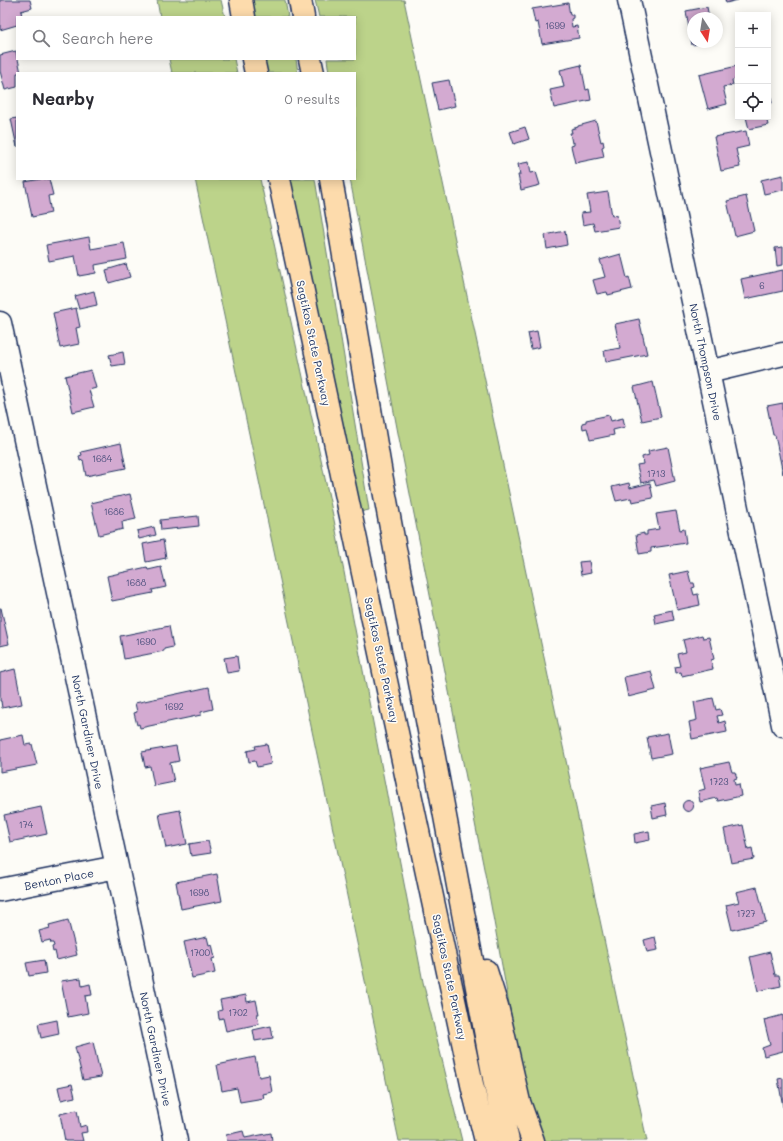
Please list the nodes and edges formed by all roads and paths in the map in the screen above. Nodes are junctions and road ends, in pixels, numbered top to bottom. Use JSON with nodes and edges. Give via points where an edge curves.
{"nodes":[{"id":1,"x":241,"y":0,"type":"edge"},
{"id":2,"x":300,"y":0,"type":"edge"},
{"id":3,"x":629,"y":0,"type":"edge"},
{"id":4,"x":244,"y":16,"type":"edge"},
{"id":5,"x":303,"y":16,"type":"edge"},
{"id":6,"x":253,"y":60,"type":"edge"},
{"id":7,"x":310,"y":60,"type":"edge"},
{"id":8,"x":256,"y":72,"type":"edge"},
{"id":9,"x":313,"y":72,"type":"edge"},
{"id":10,"x":279,"y":180,"type":"edge"},
{"id":11,"x":331,"y":180,"type":"edge"},
{"id":12,"x":0,"y":323,"type":"edge"},
{"id":13,"x":783,"y":354,"type":"edge"},
{"id":14,"x":708,"y":372,"type":"junction"},
{"id":15,"x":783,"y":724,"type":"edge"},
{"id":16,"x":117,"y":867,"type":"junction"},
{"id":17,"x":456,"y":879,"type":"junction"},
{"id":18,"x":0,"y":890,"type":"edge"},
{"id":19,"x":474,"y":1089,"type":"junction"},
{"id":20,"x":176,"y":1141,"type":"edge"},
{"id":21,"x":478,"y":1141,"type":"edge"},
{"id":22,"x":486,"y":1141,"type":"edge"},
{"id":23,"x":508,"y":1141,"type":"edge"},
{"id":24,"x":533,"y":1141,"type":"edge"}],
"edges":[{"from":1,"to":4,"type":"highway"},
{"from":2,"to":5,"type":"highway"},
{"from":3,"to":14,"type":"street","name":"North Thompson Drive"},
{"from":6,"to":8,"type":"highway"},
{"from":7,"to":9,"type":"highway"},
{"from":10,"to":19,"type":"highway","name":"Sagtikos State Parkway"},
{"from":11,"to":17,"type":"highway","name":"Sagtikos State Parkway","via":[[379,466]]},
{"from":12,"to":16,"type":"street","name":"North Gardiner Drive"},
{"from":13,"to":14,"type":"street"},
{"from":14,"to":15,"type":"street","name":"North Thompson Drive"},
{"from":16,"to":18,"type":"street","name":"Benton Place"},
{"from":16,"to":20,"type":"street","name":"North Gardiner Drive"},
{"from":17,"to":23,"type":"highway","name":"Sagtikos State Parkway"},
{"from":17,"to":24,"type":"highway","via":[[497,1006],[519,1102]]},
{"from":19,"to":21,"type":"highway"},
{"from":19,"to":22,"type":"highway","name":"Sagtikos State Parkway"}]}
